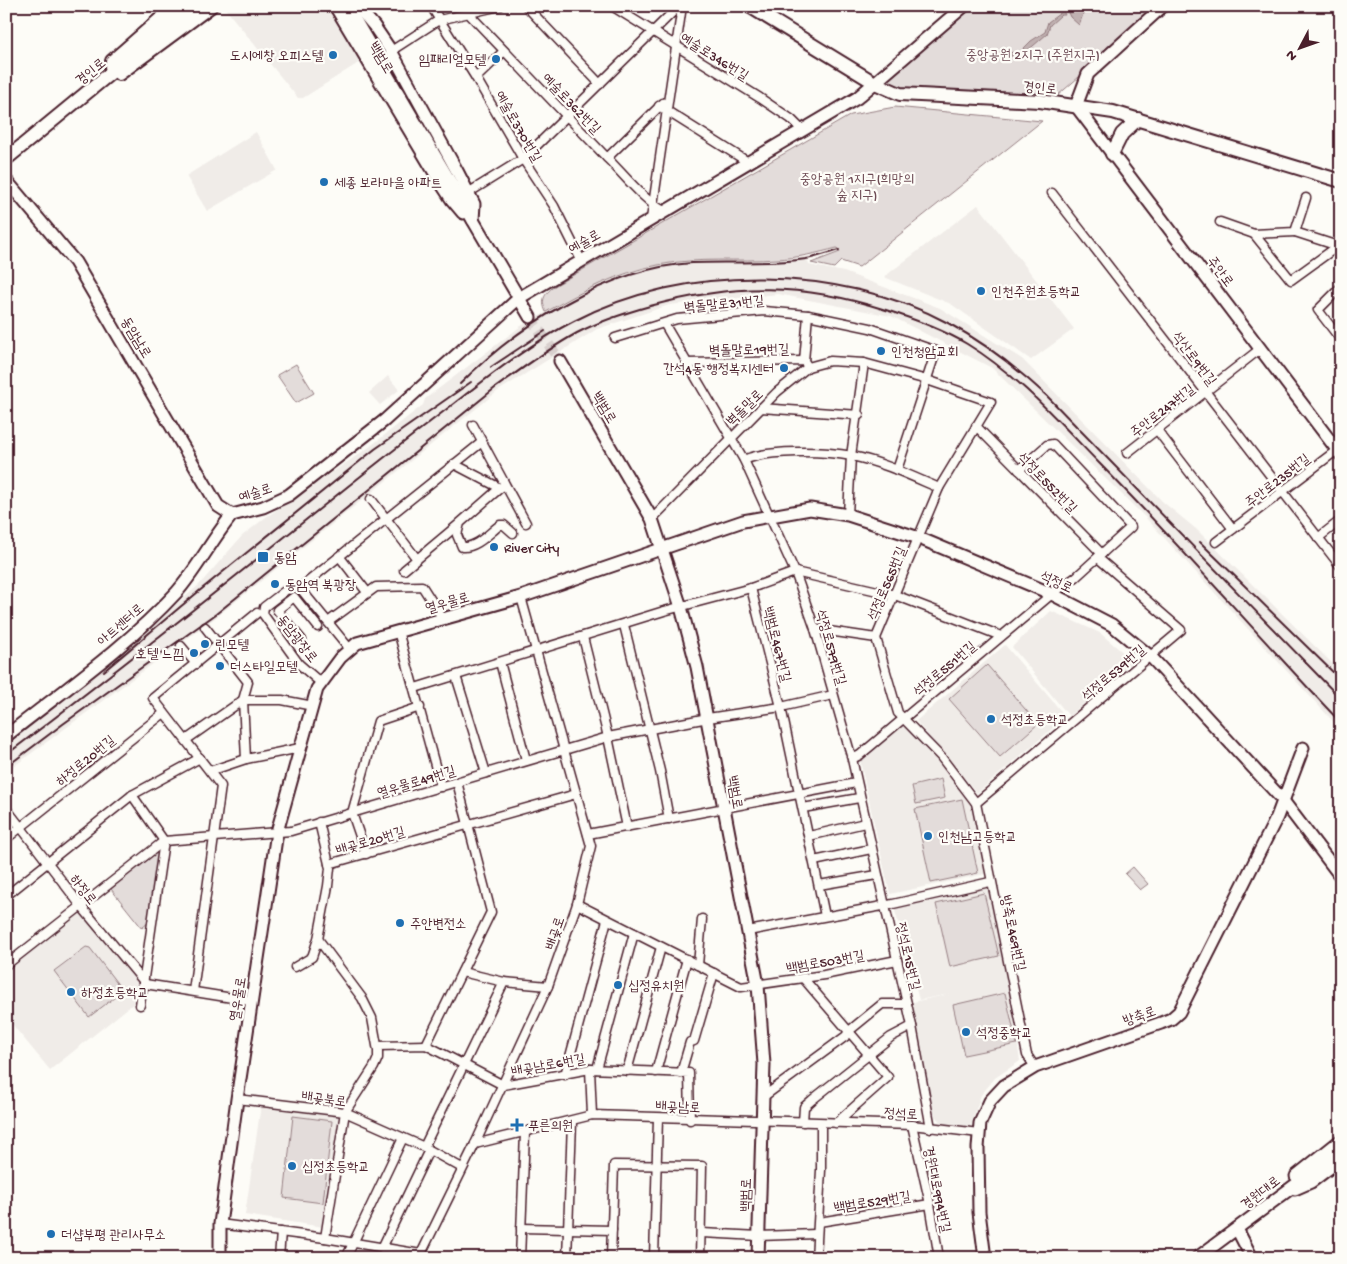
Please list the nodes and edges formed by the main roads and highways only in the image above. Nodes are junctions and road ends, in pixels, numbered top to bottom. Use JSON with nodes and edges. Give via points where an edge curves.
{"nodes":[{"id":1,"x":175,"y":6,"type":"edge"},
{"id":2,"x":192,"y":6,"type":"edge"},
{"id":3,"x":211,"y":6,"type":"edge"},
{"id":4,"x":335,"y":6,"type":"edge"},
{"id":5,"x":347,"y":6,"type":"edge"},
{"id":6,"x":357,"y":6,"type":"edge"},
{"id":7,"x":749,"y":6,"type":"edge"},
{"id":8,"x":964,"y":6,"type":"edge"},
{"id":9,"x":1163,"y":6,"type":"edge"},
{"id":10,"x":109,"y":74,"type":"junction"},
{"id":11,"x":875,"y":84,"type":"junction"},
{"id":12,"x":1076,"y":106,"type":"junction"},
{"id":13,"x":1138,"y":119,"type":"junction"},
{"id":14,"x":1112,"y":154,"type":"junction"},
{"id":15,"x":6,"y":159,"type":"edge"},
{"id":16,"x":6,"y":180,"type":"edge"},
{"id":17,"x":1341,"y":181,"type":"edge"},
{"id":18,"x":473,"y":220,"type":"junction"},
{"id":19,"x":519,"y":298,"type":"junction"},
{"id":20,"x":530,"y":317,"type":"tunnel mouth"},
{"id":21,"x":560,"y":361,"type":"tunnel mouth"},
{"id":22,"x":1339,"y":452,"type":"edge"},
{"id":23,"x":232,"y":515,"type":"junction"},
{"id":24,"x":662,"y":550,"type":"junction"},
{"id":25,"x":6,"y":736,"type":"edge"},
{"id":26,"x":1303,"y":748,"type":"dead end"},
{"id":27,"x":1284,"y":802,"type":"junction"},
{"id":28,"x":1341,"y":877,"type":"edge"},
{"id":29,"x":1341,"y":1140,"type":"edge"},
{"id":30,"x":1341,"y":1151,"type":"edge"},
{"id":31,"x":1341,"y":1159,"type":"edge"},
{"id":32,"x":1280,"y":1195,"type":"junction"},
{"id":33,"x":1237,"y":1229,"type":"junction"},
{"id":34,"x":220,"y":1258,"type":"edge"},
{"id":35,"x":758,"y":1258,"type":"edge"},
{"id":36,"x":985,"y":1258,"type":"edge"},
{"id":37,"x":1197,"y":1258,"type":"edge"},
{"id":38,"x":1252,"y":1258,"type":"edge"}],
"edges":[{"from":1,"to":10,"type":"main road","via":[[112,61]]},
{"from":2,"to":10,"type":"main road","name":"경인로"},
{"from":3,"to":10,"type":"main road","via":[[122,74]]},
{"from":4,"to":18,"type":"main road","name":"백범로","via":[[452,200]]},
{"from":5,"to":18,"type":"main road","name":"백범로"},
{"from":6,"to":18,"type":"main road","name":"백범로","via":[[391,51],[474,204]]},
{"from":7,"to":11,"type":"main road","name":"경인로"},
{"from":8,"to":11,"type":"main road","name":"예술로"},
{"from":9,"to":12,"type":"main road","via":[[1088,74]]},
{"from":10,"to":15,"type":"main road","name":"경인로"},
{"from":11,"to":12,"type":"main road","name":"경인로","via":[[900,94],[1040,101]]},
{"from":11,"to":19,"type":"main road","name":"예술로","via":[[803,131]]},
{"from":12,"to":13,"type":"main road","name":"경인로"},
{"from":12,"to":14,"type":"main road","name":"주안로"},
{"from":13,"to":14,"type":"main road","via":[[1122,134]]},
{"from":13,"to":17,"type":"main road","name":"경인로"},
{"from":14,"to":22,"type":"main road","name":"주안로"},
{"from":16,"to":23,"type":"main road","name":"동암남로","via":[[75,262],[218,506]]},
{"from":18,"to":19,"type":"main road","name":"백범로"},
{"from":19,"to":20,"type":"main road","name":"백범로"},
{"from":19,"to":23,"type":"main road","name":"예술로","via":[[385,420],[289,495],[263,508]]},
{"from":21,"to":24,"type":"main road","name":"백범로","via":[[652,519]]},
{"from":23,"to":25,"type":"main road","name":"아트센터로","via":[[178,591],[139,630]]},
{"from":24,"to":27,"type":"main road","name":"석정로","via":[[734,523],[810,508],[848,515],[919,538],[1052,594],[1112,625],[1151,657]]},
{"from":24,"to":34,"type":"main road","name":"열우물로","via":[[521,597],[357,643],[349,648],[321,683],[277,832],[220,1224]]},
{"from":24,"to":35,"type":"main road","name":"백범로","via":[[681,608],[708,718],[758,985],[764,1064]]},
{"from":26,"to":27,"type":"main road","name":"방축로"},
{"from":27,"to":28,"type":"main road","name":"석정로"},
{"from":27,"to":36,"type":"main road","name":"방축로","via":[[1179,1012],[1161,1023],[1034,1067],[1004,1086],[990,1101],[979,1133],[979,1212]]},
{"from":29,"to":32,"type":"main road","via":[[1302,1170]]},
{"from":30,"to":32,"type":"main road","name":"경원대로"},
{"from":31,"to":32,"type":"main road","via":[[1312,1182]]},
{"from":32,"to":33,"type":"main road","name":"경원대로"},
{"from":33,"to":37,"type":"main road","name":"경원대로"},
{"from":33,"to":38,"type":"main road"}]}
